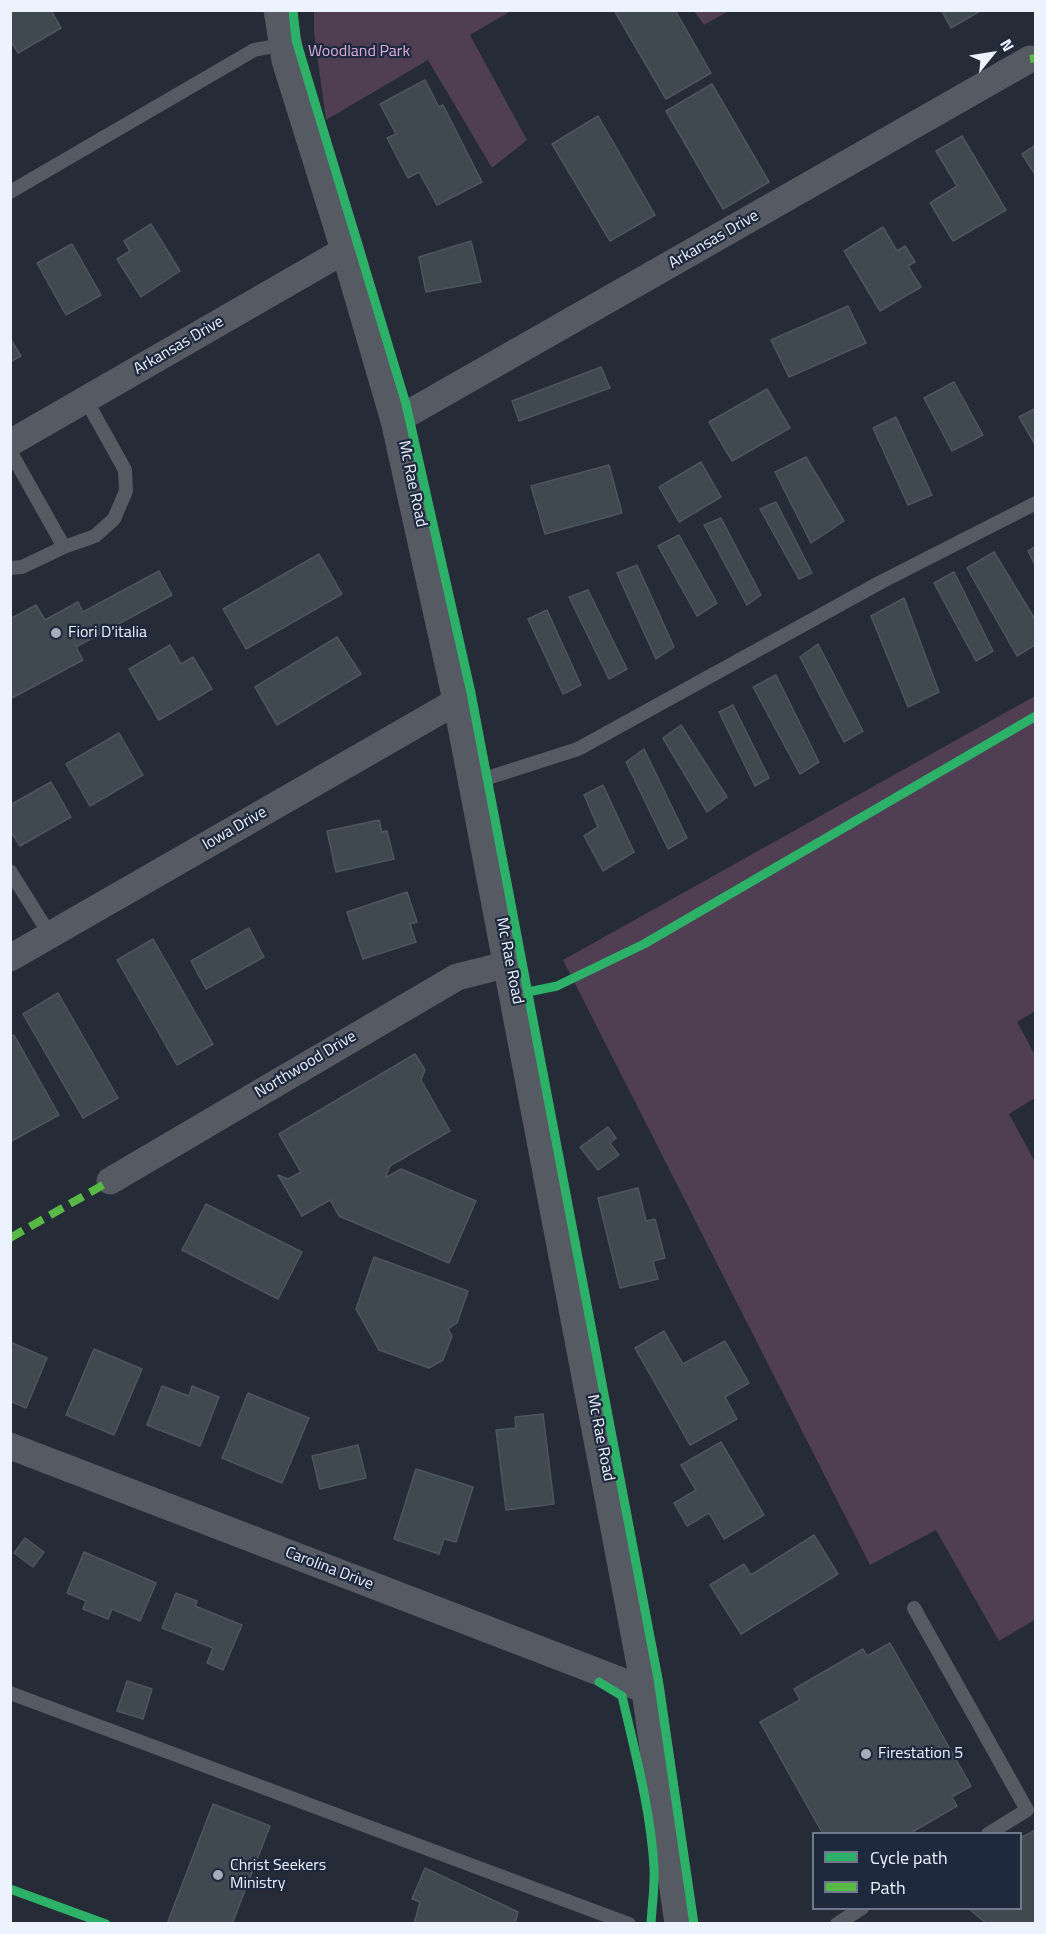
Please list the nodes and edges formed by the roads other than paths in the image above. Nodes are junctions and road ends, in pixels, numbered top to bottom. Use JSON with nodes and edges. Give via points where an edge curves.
{"nodes":[{"id":1,"x":280,"y":10,"type":"edge"},
{"id":2,"x":285,"y":44,"type":"junction"},
{"id":3,"x":1030,"y":59,"type":"dead end"},
{"id":4,"x":10,"y":192,"type":"edge"},
{"id":5,"x":347,"y":249,"type":"junction"},
{"id":6,"x":86,"y":400,"type":"junction"},
{"id":7,"x":397,"y":420,"type":"junction"},
{"id":8,"x":10,"y":443,"type":"edge"},
{"id":9,"x":10,"y":451,"type":"edge"},
{"id":10,"x":1035,"y":503,"type":"edge"},
{"id":11,"x":64,"y":547,"type":"junction"},
{"id":12,"x":10,"y":568,"type":"edge"},
{"id":13,"x":459,"y":700,"type":"junction"},
{"id":14,"x":475,"y":782,"type":"junction"},
{"id":15,"x":10,"y":871,"type":"edge"},
{"id":16,"x":50,"y":935,"type":"junction"},
{"id":17,"x":10,"y":958,"type":"edge"},
{"id":18,"x":509,"y":964,"type":"junction"},
{"id":19,"x":110,"y":1181,"type":"dead end"},
{"id":20,"x":10,"y":1446,"type":"edge"},
{"id":21,"x":914,"y":1608,"type":"dead end"},
{"id":22,"x":648,"y":1691,"type":"junction"},
{"id":23,"x":10,"y":1693,"type":"edge"},
{"id":24,"x":990,"y":1832,"type":"edge"},
{"id":25,"x":859,"y":1910,"type":"edge"},
{"id":26,"x":629,"y":1923,"type":"edge"},
{"id":27,"x":681,"y":1923,"type":"edge"},
{"id":28,"x":837,"y":1923,"type":"edge"}],
"edges":[{"from":1,"to":2,"type":"street","name":"Mc Rae Road"},
{"from":2,"to":4,"type":"lane","via":[[254,50]]},
{"from":2,"to":5,"type":"street","name":"Mc Rae Road"},
{"from":3,"to":7,"type":"street","name":"Arkansas Drive"},
{"from":5,"to":6,"type":"street","name":"Arkansas Drive"},
{"from":5,"to":7,"type":"street","name":"Mc Rae Road"},
{"from":6,"to":8,"type":"street","name":"Arkansas Drive"},
{"from":6,"to":11,"type":"lane","via":[[125,470],[126,491],[114,519],[95,536]]},
{"from":7,"to":13,"type":"street","name":"Mc Rae Road"},
{"from":9,"to":11,"type":"lane"},
{"from":10,"to":14,"type":"lane","via":[[881,582],[578,749]]},
{"from":11,"to":12,"type":"lane","via":[[22,567]]},
{"from":13,"to":14,"type":"street","name":"Mc Rae Road"},
{"from":13,"to":16,"type":"street","name":"Iowa Drive"},
{"from":14,"to":18,"type":"street","name":"Mc Rae Road"},
{"from":15,"to":16,"type":"lane"},
{"from":16,"to":17,"type":"street","name":"Iowa Drive"},
{"from":18,"to":19,"type":"street","name":"Northwood Drive","via":[[457,977]]},
{"from":18,"to":22,"type":"street","name":"Mc Rae Road"},
{"from":20,"to":22,"type":"street","name":"Carolina Drive"},
{"from":21,"to":24,"type":"lane","via":[[1027,1810]]},
{"from":22,"to":27,"type":"street","name":"Mc Rae Road"},
{"from":23,"to":26,"type":"lane"},
{"from":25,"to":28,"type":"lane"}]}
